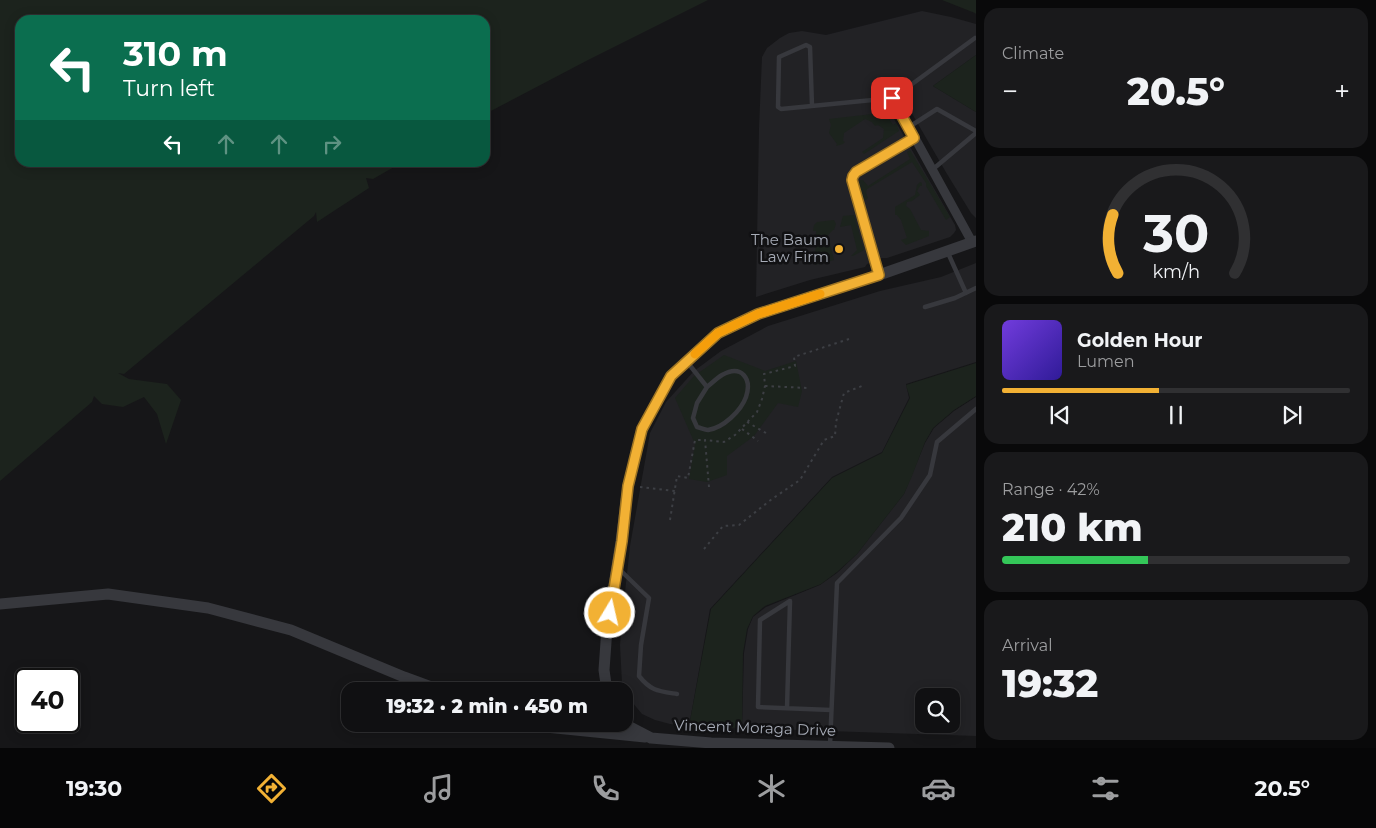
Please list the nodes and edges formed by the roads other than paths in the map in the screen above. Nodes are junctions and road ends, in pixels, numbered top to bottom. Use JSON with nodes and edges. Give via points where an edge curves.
{"nodes":[{"id":1,"x":975,"y":38,"type":"edge"},
{"id":2,"x":892,"y":98,"type":"junction"},
{"id":3,"x":812,"y":106,"type":"junction"},
{"id":4,"x":909,"y":127,"type":"junction"},
{"id":5,"x":976,"y":132,"type":"edge"},
{"id":6,"x":914,"y":138,"type":"junction"},
{"id":7,"x":932,"y":170,"type":"junction"},
{"id":8,"x":974,"y":242,"type":"edge"},
{"id":9,"x":947,"y":251,"type":"junction"},
{"id":10,"x":879,"y":275,"type":"junction"},
{"id":11,"x":976,"y":288,"type":"edge"},
{"id":12,"x":966,"y":293,"type":"junction"},
{"id":13,"x":925,"y":307,"type":"dead end"},
{"id":14,"x":687,"y":362,"type":"junction"},
{"id":15,"x":707,"y":387,"type":"junction"},
{"id":16,"x":976,"y":409,"type":"edge"},
{"id":17,"x":617,"y":566,"type":"junction"},
{"id":18,"x":0,"y":604,"type":"edge"},
{"id":19,"x":418,"y":682,"type":"edge"},
{"id":20,"x":606,"y":682,"type":"edge"},
{"id":21,"x":677,"y":694,"type":"dead end"},
{"id":22,"x":787,"y":708,"type":"junction"},
{"id":23,"x":831,"y":710,"type":"junction"},
{"id":24,"x":633,"y":728,"type":"edge"},
{"id":25,"x":594,"y":732,"type":"edge"},
{"id":26,"x":652,"y":738,"type":"junction"},
{"id":27,"x":830,"y":746,"type":"junction"},
{"id":28,"x":889,"y":748,"type":"edge"}],
"edges":[{"from":1,"to":2,"type":"lane"},
{"from":2,"to":3,"type":"lane"},
{"from":2,"to":4,"type":"street"},
{"from":3,"to":3,"type":"lane","via":[[778,107],[779,57],[806,45],[810,47]]},
{"from":4,"to":5,"type":"lane","via":[[937,109]]},
{"from":4,"to":6,"type":"street"},
{"from":5,"to":7,"type":"lane"},
{"from":6,"to":7,"type":"street"},
{"from":6,"to":10,"type":"lane","via":[[853,176]]},
{"from":7,"to":8,"type":"street"},
{"from":8,"to":9,"type":"street"},
{"from":9,"to":10,"type":"street"},
{"from":9,"to":12,"type":"lane"},
{"from":10,"to":14,"type":"street","via":[[758,314],[718,333]]},
{"from":11,"to":12,"type":"lane"},
{"from":12,"to":13,"type":"lane"},
{"from":14,"to":15,"type":"lane"},
{"from":14,"to":17,"type":"street","via":[[671,376],[642,429],[628,486]]},
{"from":15,"to":15,"type":"lane","via":[[697,403],[693,418],[697,427],[707,430],[733,417],[748,387],[746,376],[740,371],[722,375]]},
{"from":16,"to":23,"type":"lane","via":[[937,442],[930,475],[901,518],[837,583]]},
{"from":17,"to":20,"type":"street","via":[[606,637]]},
{"from":17,"to":21,"type":"lane","via":[[649,598],[639,676],[646,686]]},
{"from":18,"to":19,"type":"street","via":[[108,594],[208,608],[291,630]]},
{"from":22,"to":22,"type":"lane","via":[[758,707],[760,620],[790,601]]},
{"from":22,"to":23,"type":"lane"},
{"from":23,"to":27,"type":"lane"},
{"from":24,"to":26,"type":"street","name":"Vincent Moraga Drive"},
{"from":25,"to":26,"type":"street"},
{"from":26,"to":27,"type":"street","name":"Vincent Moraga Drive"},
{"from":27,"to":28,"type":"street","name":"Vincent Moraga Drive"}]}
